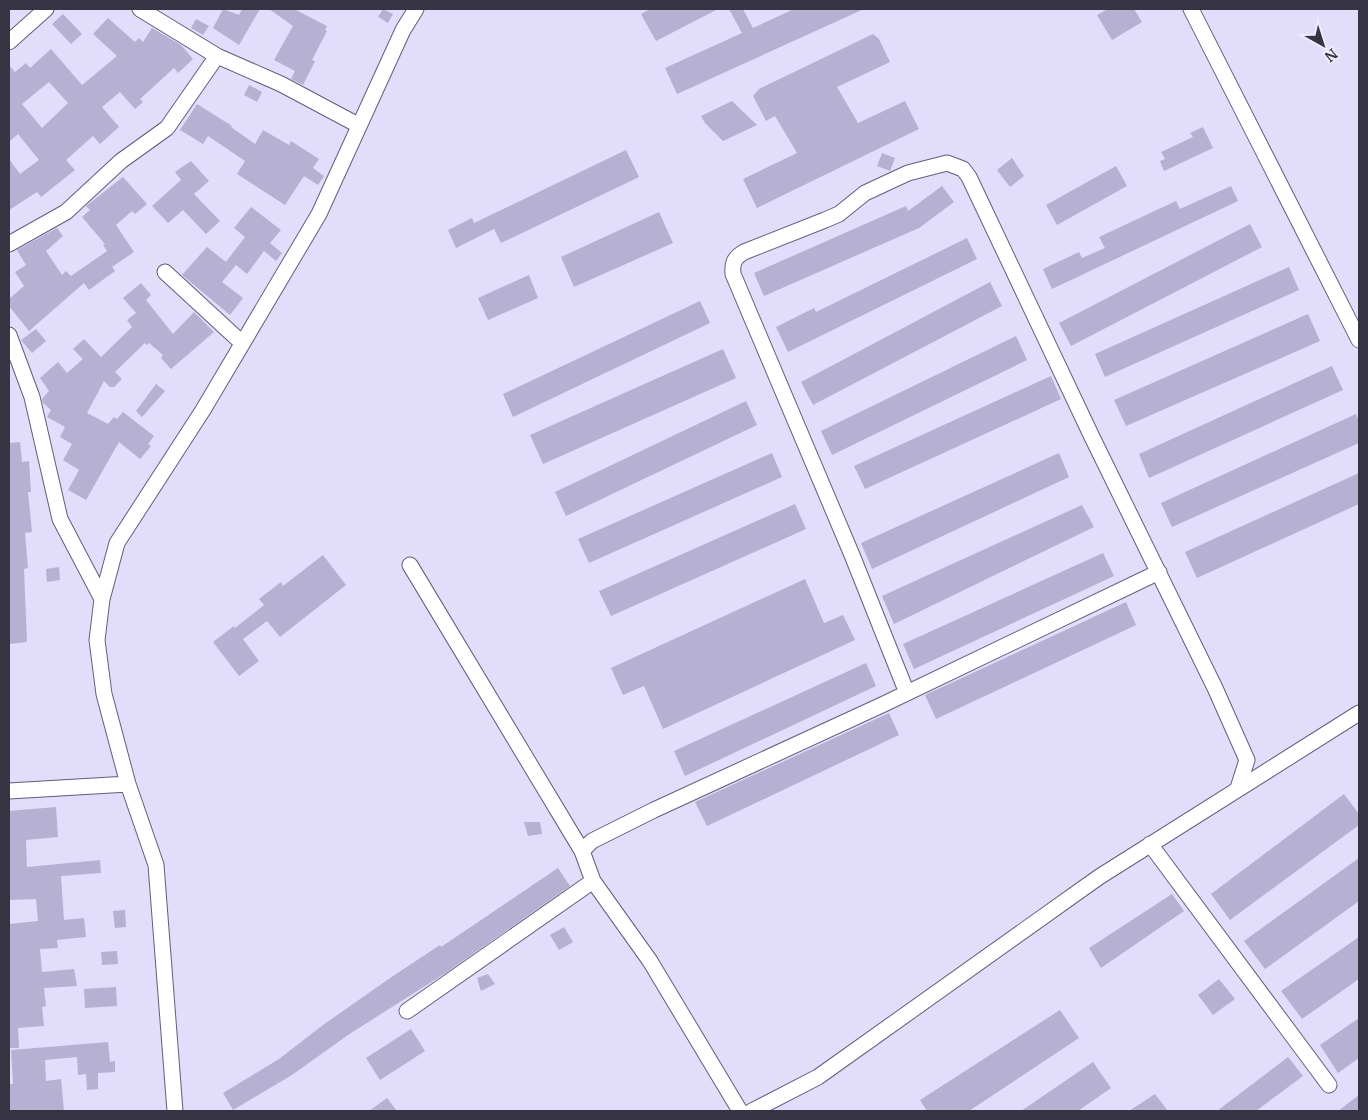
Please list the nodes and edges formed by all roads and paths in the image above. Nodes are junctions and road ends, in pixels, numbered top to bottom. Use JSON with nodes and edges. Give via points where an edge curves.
{"nodes":[{"id":1,"x":46,"y":9,"type":"edge"},
{"id":2,"x":140,"y":9,"type":"edge"},
{"id":3,"x":416,"y":9,"type":"edge"},
{"id":4,"x":1191,"y":9,"type":"edge"},
{"id":5,"x":9,"y":42,"type":"edge"},
{"id":6,"x":217,"y":56,"type":"junction"},
{"id":7,"x":358,"y":125,"type":"junction"},
{"id":8,"x":9,"y":244,"type":"edge"},
{"id":9,"x":166,"y":272,"type":"dead end"},
{"id":10,"x":9,"y":335,"type":"edge"},
{"id":11,"x":1359,"y":340,"type":"edge"},
{"id":12,"x":242,"y":343,"type":"junction"},
{"id":13,"x":410,"y":565,"type":"dead end"},
{"id":14,"x":1159,"y":572,"type":"junction"},
{"id":15,"x":102,"y":599,"type":"junction"},
{"id":16,"x":907,"y":693,"type":"junction"},
{"id":17,"x":1359,"y":713,"type":"edge"},
{"id":18,"x":1247,"y":760,"type":"junction"},
{"id":19,"x":1272,"y":766,"type":"junction"},
{"id":20,"x":128,"y":784,"type":"junction"},
{"id":21,"x":1238,"y":788,"type":"junction"},
{"id":22,"x":9,"y":791,"type":"edge"},
{"id":23,"x":1150,"y":844,"type":"junction"},
{"id":24,"x":582,"y":851,"type":"junction"},
{"id":25,"x":593,"y":881,"type":"junction"},
{"id":26,"x":407,"y":1011,"type":"dead end"},
{"id":27,"x":1329,"y":1085,"type":"dead end"},
{"id":28,"x":175,"y":1111,"type":"edge"},
{"id":29,"x":740,"y":1111,"type":"edge"},
{"id":30,"x":752,"y":1111,"type":"edge"}],
"edges":[{"from":1,"to":5,"type":"street"},
{"from":2,"to":6,"type":"street"},
{"from":3,"to":7,"type":"street"},
{"from":4,"to":11,"type":"street"},
{"from":6,"to":7,"type":"street","via":[[281,84]]},
{"from":6,"to":8,"type":"street","via":[[167,128],[121,161],[66,212]]},
{"from":7,"to":12,"type":"street","via":[[319,214]]},
{"from":9,"to":12,"type":"street"},
{"from":10,"to":15,"type":"street","via":[[32,397],[60,519]]},
{"from":12,"to":15,"type":"street","via":[[117,543]]},
{"from":13,"to":24,"type":"street"},
{"from":14,"to":16,"type":"street"},
{"from":14,"to":16,"type":"street","via":[[963,169],[947,163],[908,173],[876,187],[825,220],[744,252],[732,265]]},
{"from":14,"to":18,"type":"street"},
{"from":15,"to":20,"type":"street","via":[[98,640],[104,694]]},
{"from":16,"to":24,"type":"street","via":[[654,810],[592,841]]},
{"from":17,"to":19,"type":"street"},
{"from":18,"to":19,"type":"street"},
{"from":18,"to":21,"type":"street"},
{"from":19,"to":21,"type":"street"},
{"from":20,"to":22,"type":"street"},
{"from":20,"to":28,"type":"street","via":[[156,864]]},
{"from":21,"to":23,"type":"street"},
{"from":23,"to":27,"type":"street"},
{"from":23,"to":30,"type":"street","via":[[818,1077]]},
{"from":24,"to":25,"type":"street"},
{"from":25,"to":26,"type":"street"},
{"from":25,"to":29,"type":"street","via":[[650,961]]}]}
